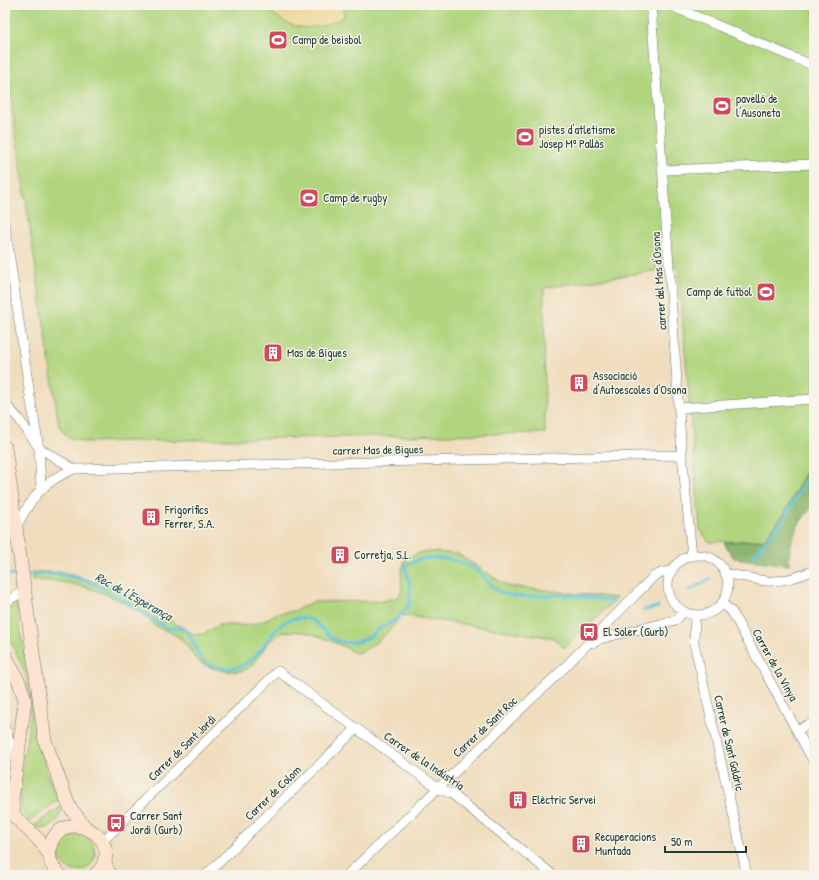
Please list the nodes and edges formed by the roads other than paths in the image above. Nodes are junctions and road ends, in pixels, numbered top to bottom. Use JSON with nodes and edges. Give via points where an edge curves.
{"nodes":[{"id":1,"x":651,"y":5,"type":"edge"},
{"id":2,"x":669,"y":5,"type":"edge"},
{"id":3,"x":814,"y":66,"type":"edge"},
{"id":4,"x":814,"y":164,"type":"edge"},
{"id":5,"x":664,"y":170,"type":"junction"},
{"id":6,"x":5,"y":225,"type":"edge"},
{"id":7,"x":814,"y":399,"type":"edge"},
{"id":8,"x":5,"y":404,"type":"edge"},
{"id":9,"x":32,"y":406,"type":"junction"},
{"id":10,"x":679,"y":408,"type":"junction"},
{"id":11,"x":19,"y":419,"type":"junction"},
{"id":12,"x":5,"y":447,"type":"edge"},
{"id":13,"x":39,"y":448,"type":"junction"},
{"id":14,"x":682,"y":455,"type":"junction"},
{"id":15,"x":74,"y":469,"type":"junction"},
{"id":16,"x":42,"y":488,"type":"junction"},
{"id":17,"x":16,"y":528,"type":"junction"},
{"id":18,"x":692,"y":556,"type":"junction"},
{"id":19,"x":814,"y":570,"type":"edge"},
{"id":20,"x":672,"y":571,"type":"junction"},
{"id":21,"x":725,"y":574,"type":"junction"},
{"id":22,"x":23,"y":588,"type":"junction"},
{"id":23,"x":5,"y":602,"type":"edge"},
{"id":24,"x":722,"y":603,"type":"junction"},
{"id":25,"x":684,"y":611,"type":"junction"},
{"id":26,"x":695,"y":615,"type":"junction"},
{"id":27,"x":588,"y":646,"type":"junction"},
{"id":28,"x":5,"y":655,"type":"edge"},
{"id":29,"x":278,"y":671,"type":"joint"},
{"id":30,"x":814,"y":722,"type":"edge"},
{"id":31,"x":5,"y":727,"type":"edge"},
{"id":32,"x":356,"y":728,"type":"junction"},
{"id":33,"x":797,"y":730,"type":"junction"},
{"id":34,"x":18,"y":758,"type":"junction"},
{"id":35,"x":814,"y":762,"type":"edge"},
{"id":36,"x":438,"y":788,"type":"junction"},
{"id":37,"x":69,"y":806,"type":"junction"},
{"id":38,"x":85,"y":827,"type":"junction"},
{"id":39,"x":61,"y":832,"type":"junction"},
{"id":40,"x":30,"y":833,"type":"junction"},
{"id":41,"x":101,"y":840,"type":"junction"},
{"id":42,"x":104,"y":860,"type":"junction"},
{"id":43,"x":53,"y":868,"type":"edge"},
{"id":44,"x":95,"y":875,"type":"edge"},
{"id":45,"x":110,"y":875,"type":"edge"},
{"id":46,"x":206,"y":875,"type":"edge"},
{"id":47,"x":347,"y":875,"type":"edge"},
{"id":48,"x":553,"y":875,"type":"edge"},
{"id":49,"x":747,"y":875,"type":"edge"}],
"edges":[{"from":1,"to":5,"type":"street","name":"carrer del Mas d'Osona"},
{"from":2,"to":3,"type":"street"},
{"from":4,"to":5,"type":"street"},
{"from":5,"to":10,"type":"street","name":"carrer del Mas d'Osona"},
{"from":6,"to":9,"type":"street"},
{"from":7,"to":10,"type":"street"},
{"from":8,"to":11,"type":"street"},
{"from":9,"to":11,"type":"street","via":[[28,415]]},
{"from":9,"to":13,"type":"street"},
{"from":10,"to":14,"type":"street","name":"carrer del Mas d'Osona"},
{"from":11,"to":13,"type":"street"},
{"from":12,"to":17,"type":"street"},
{"from":13,"to":15,"type":"street"},
{"from":13,"to":16,"type":"street"},
{"from":14,"to":15,"type":"street","name":"carrer Mas de Bigues"},
{"from":14,"to":18,"type":"street","name":"carrer del Mas d'Osona"},
{"from":15,"to":16,"type":"street","name":"carrer Mas de Bigues"},
{"from":16,"to":17,"type":"street","name":"carrer Mas de Bigues","via":[[25,510]]},
{"from":17,"to":22,"type":"street"},
{"from":18,"to":20,"type":"street","via":[[678,563]]},
{"from":18,"to":21,"type":"street","via":[[712,559],[719,564]]},
{"from":19,"to":21,"type":"street","via":[[782,581]]},
{"from":20,"to":25,"type":"street","via":[[668,581],[670,596]]},
{"from":20,"to":27,"type":"street","name":"Carrer de Sant Roc","via":[[654,576]]},
{"from":21,"to":24,"type":"street","via":[[727,589]]},
{"from":22,"to":23,"type":"street"},
{"from":22,"to":37,"type":"street","via":[[45,741]]},
{"from":24,"to":26,"type":"street","via":[[713,611]]},
{"from":24,"to":33,"type":"street","name":"Carrer de la Vinya","via":[[732,612]]},
{"from":25,"to":26,"type":"street"},
{"from":25,"to":27,"type":"street","name":"Carrer de Sant Roc","via":[[676,620],[600,639]]},
{"from":26,"to":49,"type":"street","name":"Carrer de Sant Galdric","via":[[694,643]]},
{"from":27,"to":36,"type":"street","name":"Carrer de Sant Roc"},
{"from":28,"to":34,"type":"street","via":[[25,700]]},
{"from":29,"to":32,"type":"street","name":"Carrer de la Indústria"},
{"from":29,"to":41,"type":"street","name":"Carrer de Sant Jordi"},
{"from":30,"to":33,"type":"street"},
{"from":31,"to":34,"type":"street"},
{"from":32,"to":36,"type":"street","name":"Carrer de la Indústria"},
{"from":32,"to":46,"type":"street","name":"Carrer de Colom"},
{"from":33,"to":35,"type":"street","name":"Carrer de la Vinya"},
{"from":34,"to":40,"type":"street","via":[[12,801],[15,817]]},
{"from":36,"to":47,"type":"street","name":"Carrer de Sant Roc"},
{"from":36,"to":48,"type":"street","name":"Carrer de la Indústria","via":[[452,794]]},
{"from":37,"to":38,"type":"street"},
{"from":37,"to":39,"type":"street"},
{"from":38,"to":39,"type":"street","via":[[74,826]]},
{"from":38,"to":41,"type":"street"},
{"from":39,"to":40,"type":"street","via":[[38,835]]},
{"from":39,"to":43,"type":"street","via":[[52,842]]},
{"from":40,"to":43,"type":"street","via":[[39,840]]},
{"from":41,"to":42,"type":"street"},
{"from":42,"to":44,"type":"street"},
{"from":42,"to":45,"type":"street"}]}
